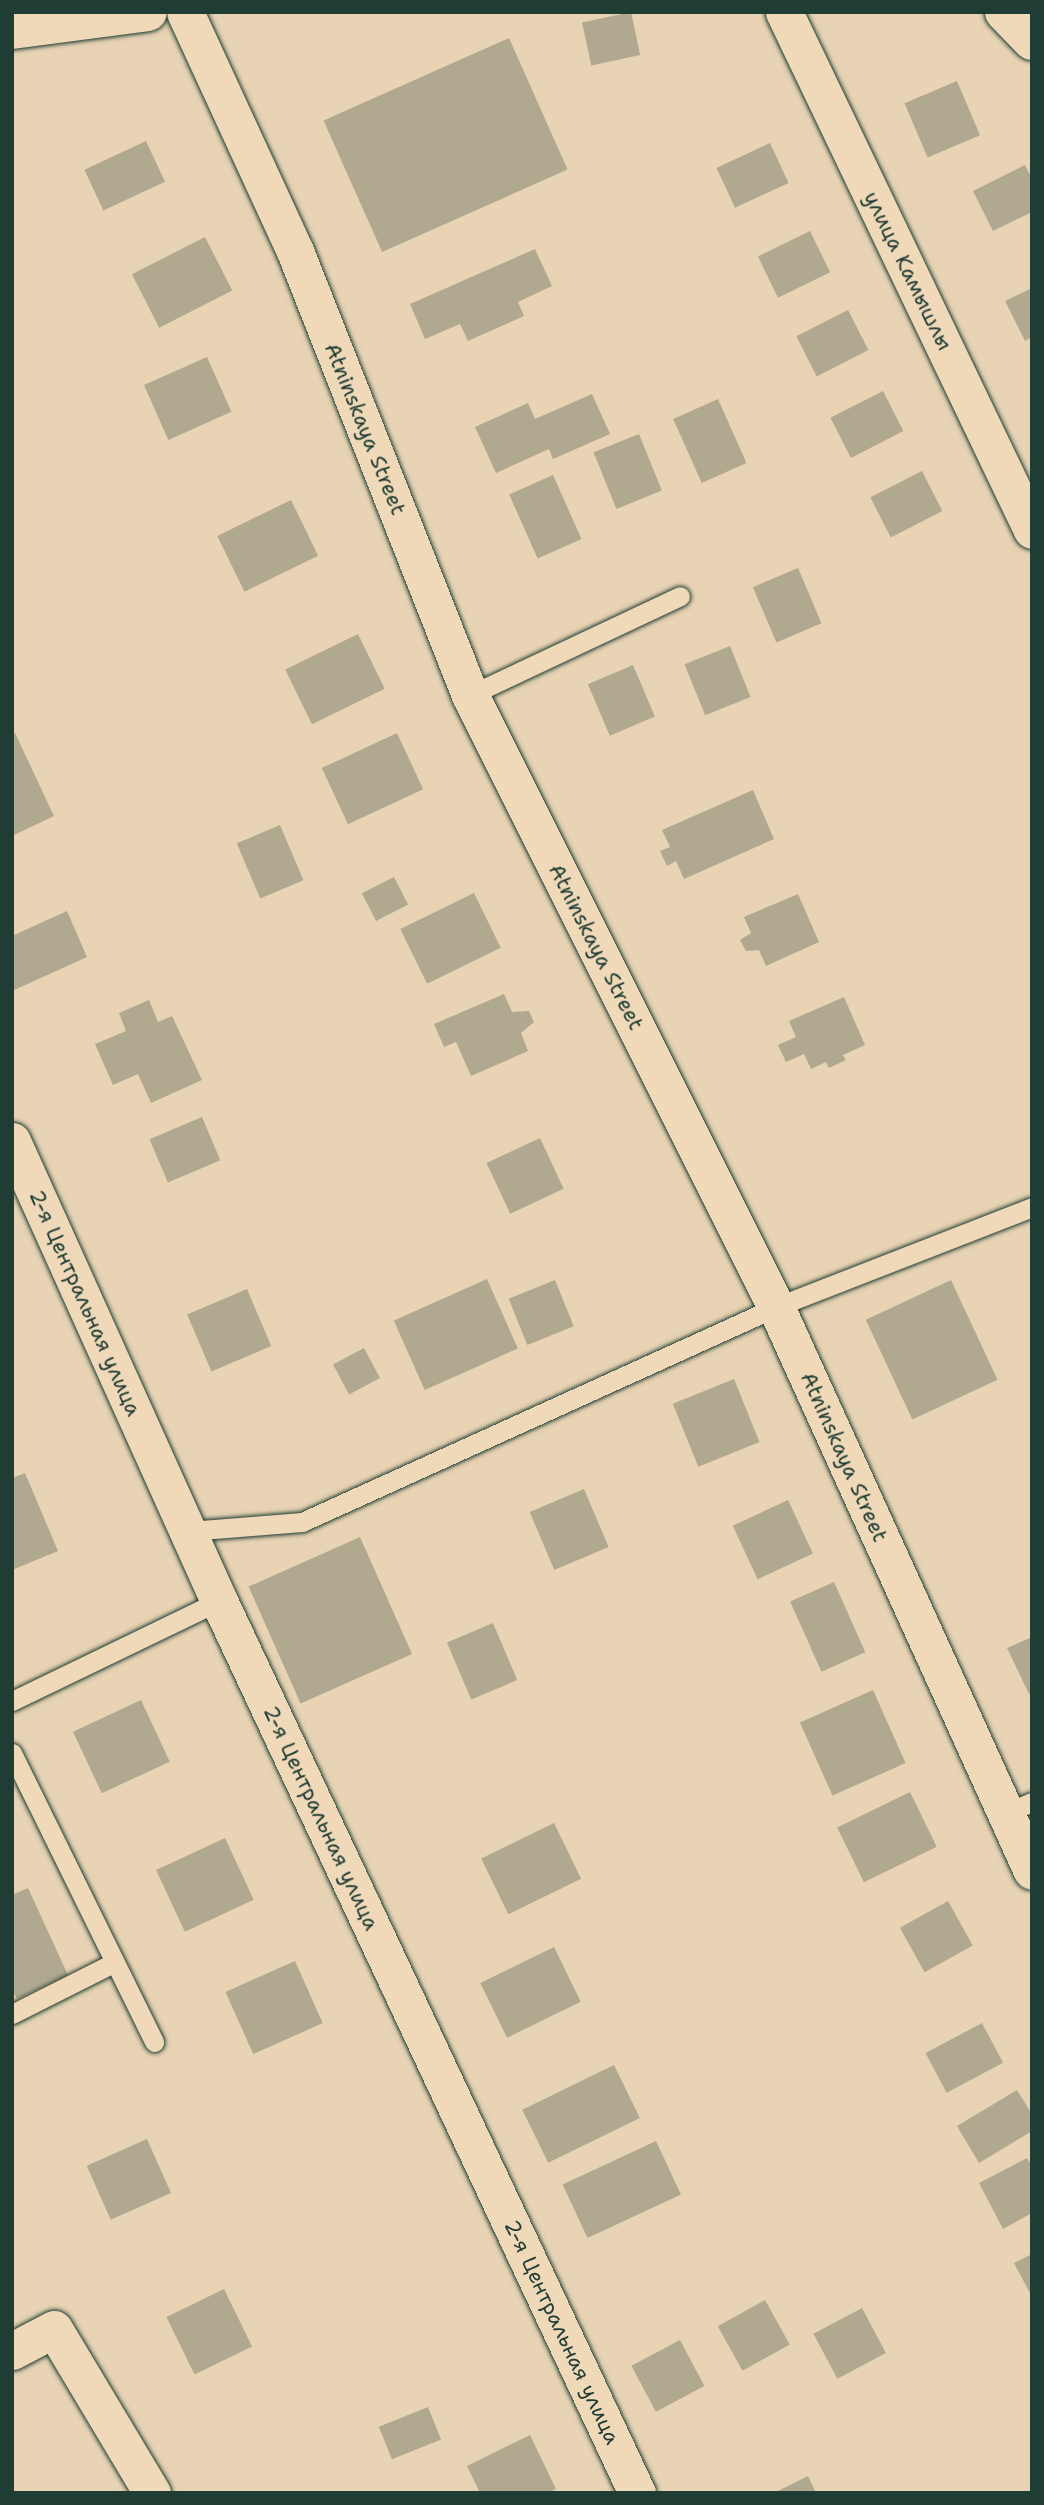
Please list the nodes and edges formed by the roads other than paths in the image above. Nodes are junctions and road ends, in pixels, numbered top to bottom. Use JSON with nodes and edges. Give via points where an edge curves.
{"nodes":[{"id":1,"x":148,"y":12,"type":"edge"},
{"id":2,"x":185,"y":12,"type":"edge"},
{"id":3,"x":785,"y":12,"type":"edge"},
{"id":4,"x":1004,"y":12,"type":"edge"},
{"id":5,"x":12,"y":30,"type":"edge"},
{"id":6,"x":1032,"y":41,"type":"edge"},
{"id":7,"x":1032,"y":530,"type":"edge"},
{"id":8,"x":680,"y":596,"type":"dead end"},
{"id":9,"x":470,"y":695,"type":"junction"},
{"id":10,"x":12,"y":1141,"type":"edge"},
{"id":11,"x":1032,"y":1207,"type":"edge"},
{"id":12,"x":776,"y":1307,"type":"junction"},
{"id":13,"x":188,"y":1531,"type":"junction"},
{"id":14,"x":219,"y":1601,"type":"junction"},
{"id":15,"x":12,"y":1701,"type":"edge"},
{"id":16,"x":12,"y":1753,"type":"edge"},
{"id":17,"x":1019,"y":1808,"type":"edge"},
{"id":18,"x":1032,"y":1871,"type":"edge"},
{"id":19,"x":115,"y":1962,"type":"junction"},
{"id":20,"x":12,"y":2014,"type":"edge"},
{"id":21,"x":154,"y":2042,"type":"dead end"},
{"id":22,"x":12,"y":2351,"type":"edge"},
{"id":23,"x":152,"y":2493,"type":"edge"},
{"id":24,"x":637,"y":2493,"type":"edge"}],
"edges":[{"from":1,"to":5,"type":"street"},
{"from":2,"to":9,"type":"street","name":"Atninskaya Street","via":[[295,251]]},
{"from":3,"to":7,"type":"street","name":"улица Камышлы"},
{"from":4,"to":6,"type":"street"},
{"from":8,"to":9,"type":"lane"},
{"from":9,"to":12,"type":"street","name":"Atninskaya Street"},
{"from":10,"to":13,"type":"street","name":"2-я Центральная улица"},
{"from":11,"to":12,"type":"lane"},
{"from":12,"to":13,"type":"lane","via":[[302,1521]]},
{"from":12,"to":17,"type":"street","name":"Atninskaya Street"},
{"from":13,"to":14,"type":"street","name":"2-я Центральная улица"},
{"from":14,"to":15,"type":"lane"},
{"from":14,"to":24,"type":"street","name":"2-я Центральная улица"},
{"from":16,"to":19,"type":"lane"},
{"from":17,"to":18,"type":"street","name":"Atninskaya Street"},
{"from":19,"to":20,"type":"lane"},
{"from":19,"to":21,"type":"lane"},
{"from":22,"to":23,"type":"street","via":[[54,2329]]}]}
